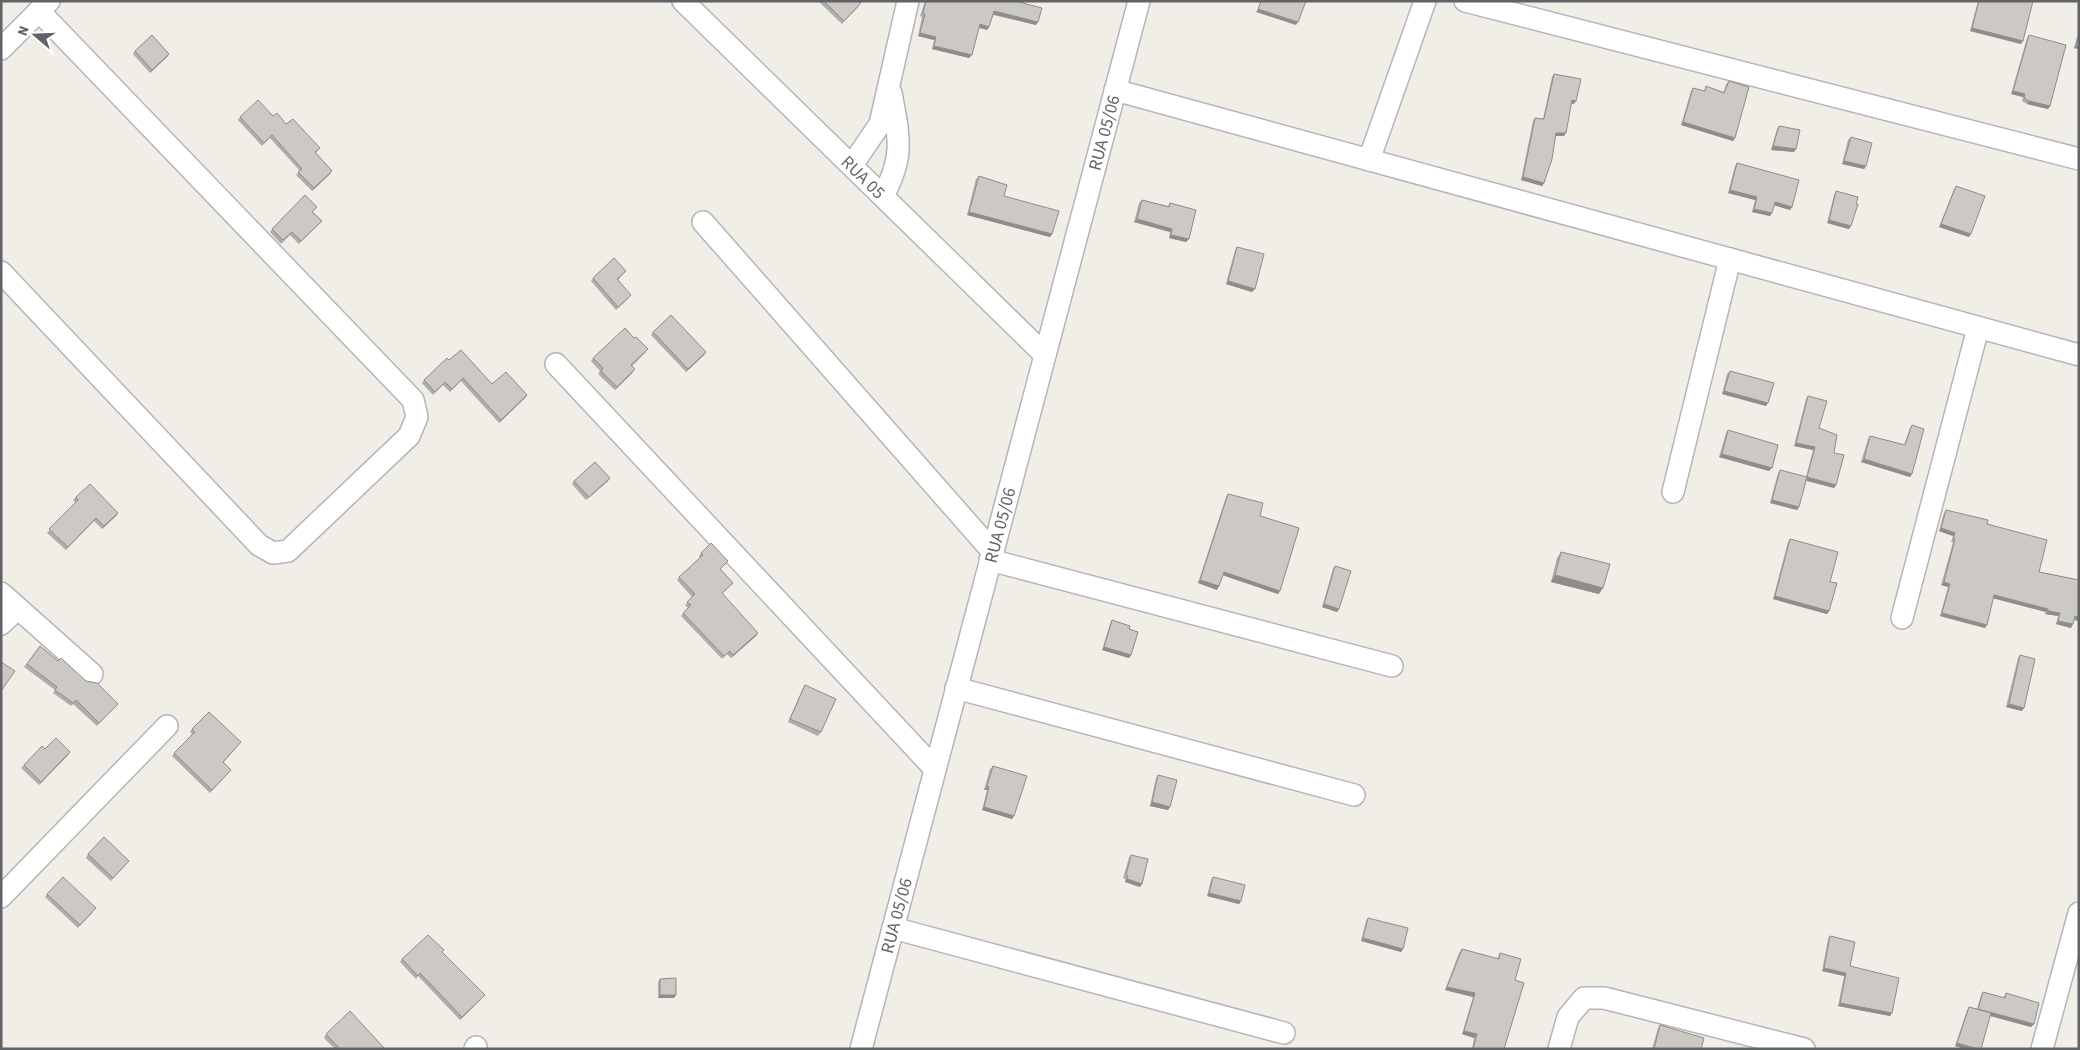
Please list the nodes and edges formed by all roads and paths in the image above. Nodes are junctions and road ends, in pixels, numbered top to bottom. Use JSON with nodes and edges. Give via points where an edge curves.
{"nodes":[{"id":1,"x":683,"y":1,"type":"edge"},
{"id":2,"x":908,"y":1,"type":"edge"},
{"id":3,"x":1139,"y":1,"type":"edge"},
{"id":4,"x":1425,"y":1,"type":"edge"},
{"id":5,"x":1465,"y":1,"type":"edge"},
{"id":6,"x":44,"y":6,"type":"edge"},
{"id":7,"x":1,"y":49,"type":"edge"},
{"id":8,"x":889,"y":83,"type":"junction"},
{"id":9,"x":1115,"y":90,"type":"junction"},
{"id":10,"x":2079,"y":159,"type":"edge"},
{"id":11,"x":1369,"y":160,"type":"junction"},
{"id":12,"x":852,"y":166,"type":"junction"},
{"id":13,"x":883,"y":196,"type":"junction"},
{"id":14,"x":703,"y":222,"type":"dead end"},
{"id":15,"x":1730,"y":259,"type":"junction"},
{"id":16,"x":1,"y":272,"type":"edge"},
{"id":17,"x":1978,"y":328,"type":"junction"},
{"id":18,"x":1044,"y":354,"type":"junction"},
{"id":19,"x":2079,"y":355,"type":"edge"},
{"id":20,"x":556,"y":364,"type":"dead end"},
{"id":21,"x":1672,"y":492,"type":"dead end"},
{"id":22,"x":991,"y":556,"type":"junction"},
{"id":23,"x":1,"y":593,"type":"edge"},
{"id":24,"x":17,"y":609,"type":"junction"},
{"id":25,"x":1902,"y":618,"type":"dead end"},
{"id":26,"x":1,"y":624,"type":"edge"},
{"id":27,"x":1392,"y":666,"type":"dead end"},
{"id":28,"x":92,"y":674,"type":"dead end"},
{"id":29,"x":956,"y":688,"type":"junction"},
{"id":30,"x":167,"y":726,"type":"dead end"},
{"id":31,"x":935,"y":769,"type":"junction"},
{"id":32,"x":1354,"y":795,"type":"dead end"},
{"id":33,"x":1,"y":897,"type":"edge"},
{"id":34,"x":2079,"y":913,"type":"edge"},
{"id":35,"x":893,"y":928,"type":"junction"},
{"id":36,"x":1284,"y":1033,"type":"dead end"},
{"id":37,"x":861,"y":1049,"type":"edge"},
{"id":38,"x":1559,"y":1049,"type":"edge"},
{"id":39,"x":1804,"y":1049,"type":"edge"},
{"id":40,"x":2042,"y":1049,"type":"edge"}],
"edges":[{"from":1,"to":12,"type":"street","name":"RUA 05"},
{"from":2,"to":8,"type":"street"},
{"from":3,"to":9,"type":"street","name":"RUA 05/06"},
{"from":4,"to":11,"type":"street"},
{"from":5,"to":10,"type":"street"},
{"from":6,"to":7,"type":"street"},
{"from":6,"to":16,"type":"street","via":[[412,400],[417,417],[409,436],[288,551],[273,553],[259,545]]},
{"from":8,"to":12,"type":"street","via":[[880,124]]},
{"from":8,"to":13,"type":"street","via":[[900,143],[894,177]]},
{"from":9,"to":11,"type":"street"},
{"from":9,"to":18,"type":"street","name":"RUA 05/06"},
{"from":11,"to":15,"type":"street"},
{"from":12,"to":13,"type":"street","name":"RUA 05"},
{"from":13,"to":18,"type":"street","name":"RUA 05"},
{"from":14,"to":22,"type":"street"},
{"from":15,"to":17,"type":"street"},
{"from":15,"to":21,"type":"street"},
{"from":17,"to":19,"type":"street"},
{"from":17,"to":25,"type":"street"},
{"from":18,"to":22,"type":"street","name":"RUA 05/06"},
{"from":20,"to":31,"type":"street"},
{"from":22,"to":27,"type":"street"},
{"from":22,"to":29,"type":"street","name":"RUA 05/06"},
{"from":23,"to":24,"type":"street"},
{"from":24,"to":26,"type":"street"},
{"from":24,"to":28,"type":"street"},
{"from":29,"to":31,"type":"street","name":"RUA 05/06"},
{"from":29,"to":32,"type":"street"},
{"from":30,"to":33,"type":"street"},
{"from":31,"to":35,"type":"street","name":"RUA 05/06"},
{"from":34,"to":40,"type":"street"},
{"from":35,"to":36,"type":"street"},
{"from":35,"to":37,"type":"street","name":"RUA 05/06"},
{"from":38,"to":39,"type":"street","via":[[1568,1017],[1584,998],[1604,998]]}]}
